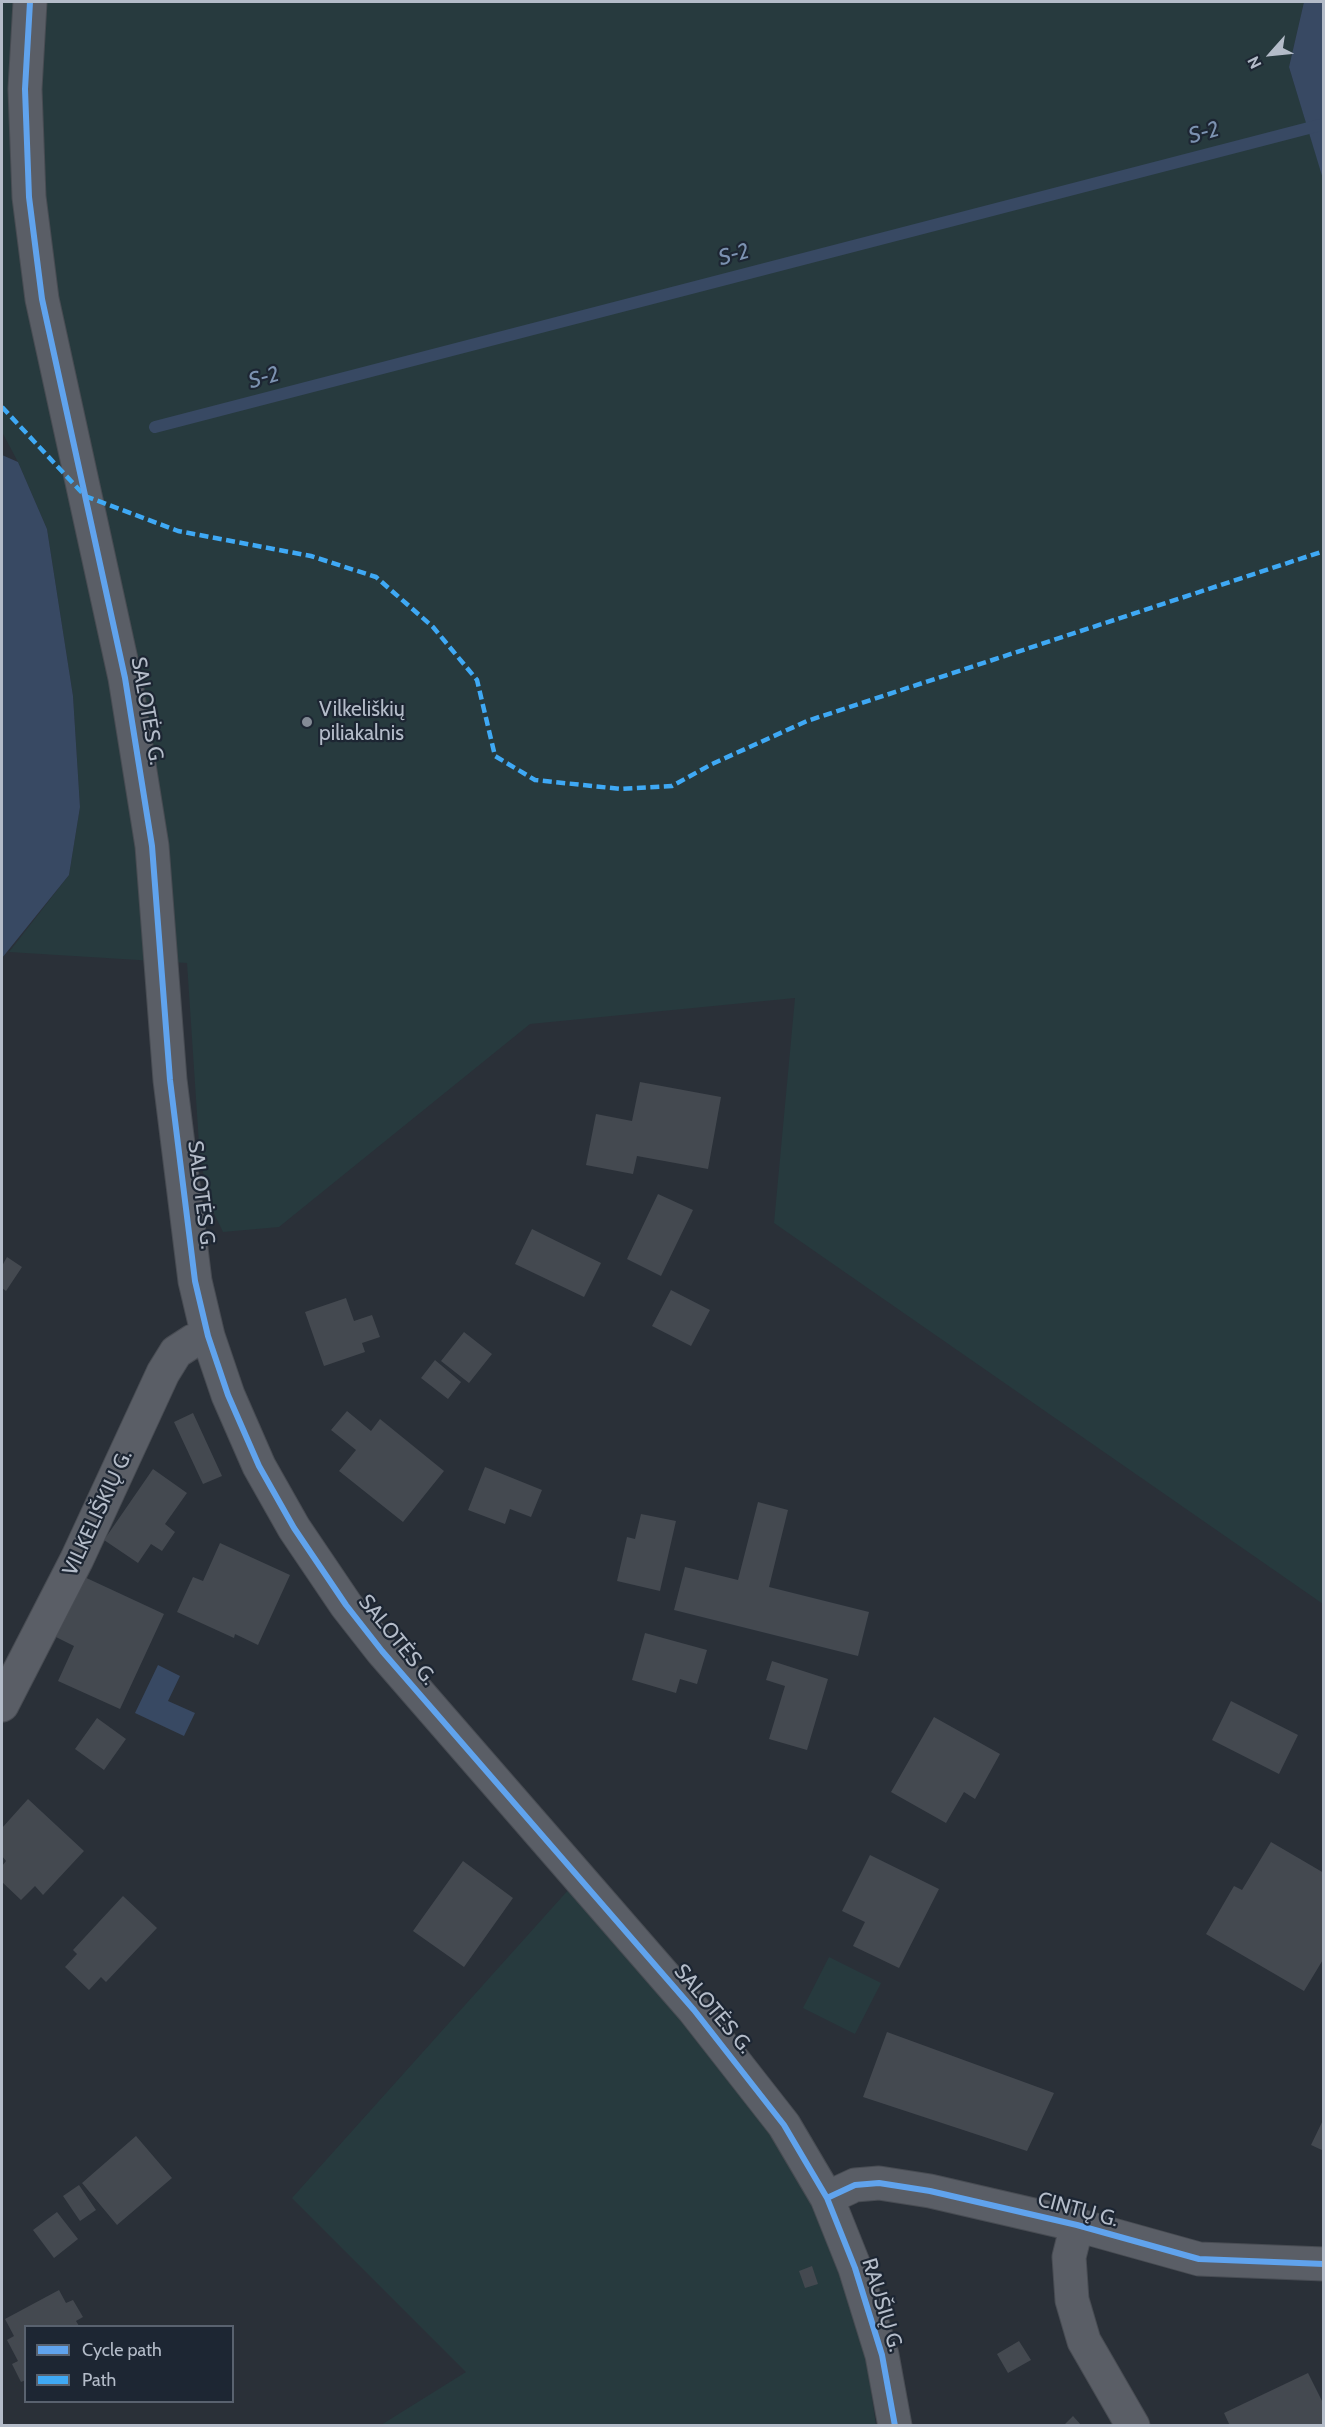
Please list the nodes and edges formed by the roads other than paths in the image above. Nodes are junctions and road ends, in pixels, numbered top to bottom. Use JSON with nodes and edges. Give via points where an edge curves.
{"nodes":[{"id":1,"x":30,"y":2,"type":"edge"},
{"id":2,"x":208,"y":1336,"type":"junction"},
{"id":3,"x":2,"y":1705,"type":"edge"},
{"id":4,"x":826,"y":2198,"type":"junction"},
{"id":5,"x":1077,"y":2225,"type":"junction"},
{"id":6,"x":1323,"y":2264,"type":"edge"},
{"id":7,"x":895,"y":2426,"type":"edge"},
{"id":8,"x":1133,"y":2426,"type":"edge"}],
"edges":[{"from":1,"to":2,"type":"street","name":"SALOTĖS G.","via":[[25,89],[29,197],[42,299],[118,645],[146,798],[176,1135],[195,1281]]},
{"from":2,"to":3,"type":"street","name":"VILKELIŠKIŲ G.","via":[[176,1352],[163,1373],[77,1558]]},
{"from":2,"to":4,"type":"street","name":"SALOTĖS G.","via":[[259,1466],[294,1528],[346,1605],[743,2070],[784,2125]]},
{"from":4,"to":5,"type":"street","name":"CINTŲ G.","via":[[855,2185],[879,2183]]},
{"from":4,"to":7,"type":"street","name":"RAUŠIŲ G.","via":[[855,2268],[882,2355]]},
{"from":5,"to":6,"type":"street","name":"CINTŲ G.","via":[[1199,2259]]},
{"from":5,"to":8,"type":"street","via":[[1069,2257],[1072,2300],[1084,2341]]}]}
